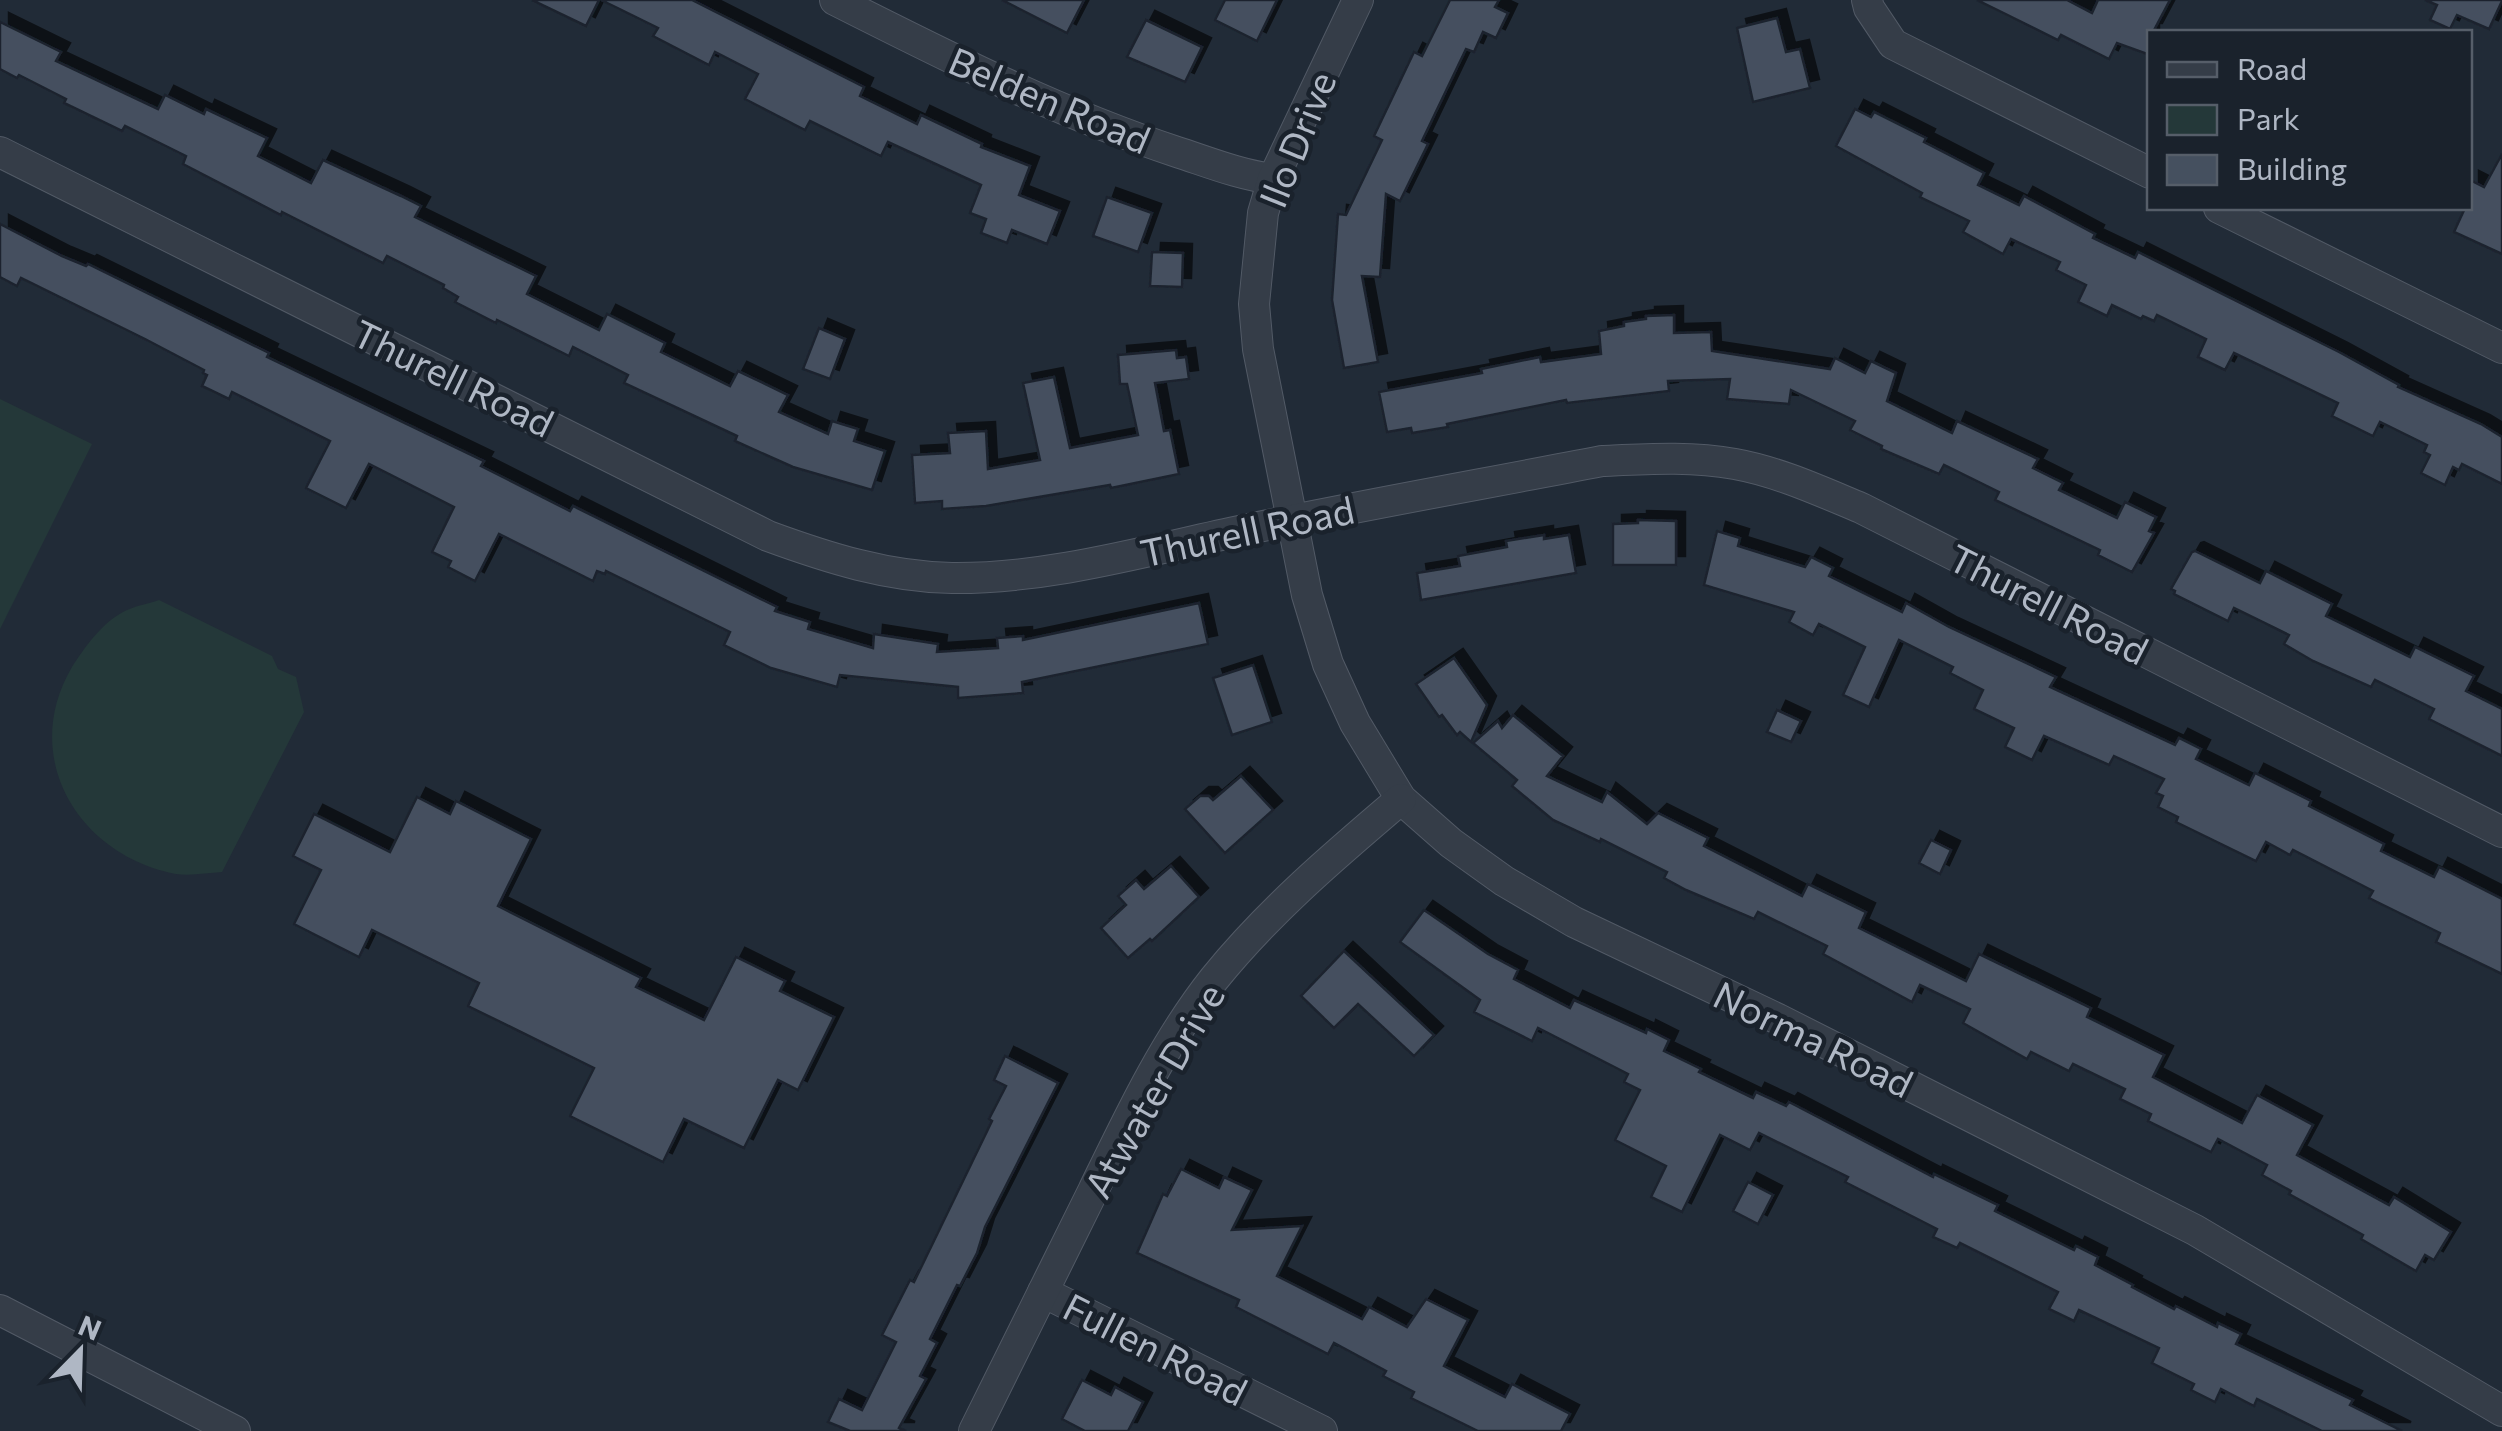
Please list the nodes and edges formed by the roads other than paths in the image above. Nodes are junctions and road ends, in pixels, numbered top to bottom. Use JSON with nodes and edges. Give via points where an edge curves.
{"nodes":[{"id":1,"x":835,"y":0,"type":"edge"},
{"id":2,"x":1358,"y":0,"type":"edge"},
{"id":3,"x":1867,"y":0,"type":"edge"},
{"id":4,"x":0,"y":152,"type":"edge"},
{"id":5,"x":2147,"y":171,"type":"edge"},
{"id":6,"x":1273,"y":179,"type":"junction"},
{"id":7,"x":2223,"y":210,"type":"edge"},
{"id":8,"x":2502,"y":348,"type":"edge"},
{"id":9,"x":1290,"y":521,"type":"junction"},
{"id":10,"x":1401,"y":799,"type":"junction"},
{"id":11,"x":2502,"y":832,"type":"edge"},
{"id":12,"x":1043,"y":1292,"type":"junction"},
{"id":13,"x":0,"y":1310,"type":"edge"},
{"id":14,"x":2502,"y":1410,"type":"edge"},
{"id":15,"x":235,"y":1431,"type":"edge"},
{"id":16,"x":974,"y":1431,"type":"edge"},
{"id":17,"x":1322,"y":1431,"type":"edge"}],
"edges":[{"from":1,"to":6,"type":"street","name":"Belden Road","via":[[1112,130]]},
{"from":2,"to":6,"type":"street","name":"Ilo Drive"},
{"from":3,"to":5,"type":"street","via":[[1893,44]]},
{"from":4,"to":9,"type":"street","name":"Thurell Road","via":[[768,536],[829,558],[904,574],[1014,574]]},
{"from":6,"to":9,"type":"street","name":"Ilo Drive","via":[[1254,304]]},
{"from":7,"to":8,"type":"street"},
{"from":9,"to":10,"type":"street","name":"Norma Road","via":[[1328,664]]},
{"from":9,"to":11,"type":"street","name":"Thurell Road","via":[[1602,461],[1736,464],[1860,508]]},
{"from":10,"to":12,"type":"street","name":"Atwater Drive","via":[[1304,882],[1212,981],[1117,1142]]},
{"from":10,"to":14,"type":"street","name":"Norma Road","via":[[1450,843],[1574,922],[2195,1230]]},
{"from":12,"to":16,"type":"street","name":"Atwater Drive"},
{"from":12,"to":17,"type":"street","name":"Fullen Road"},
{"from":13,"to":15,"type":"street"}]}
